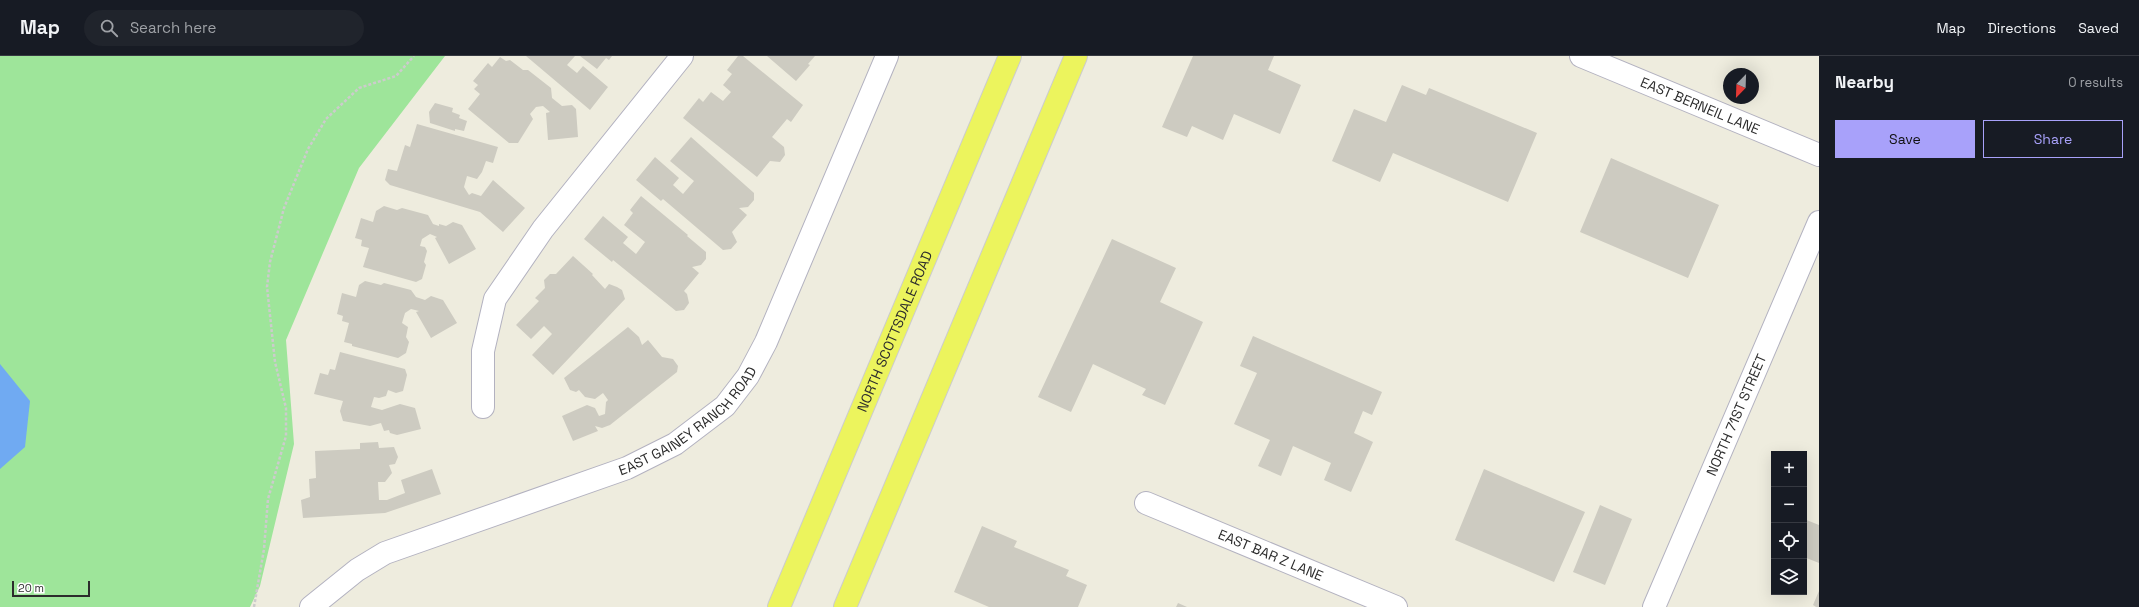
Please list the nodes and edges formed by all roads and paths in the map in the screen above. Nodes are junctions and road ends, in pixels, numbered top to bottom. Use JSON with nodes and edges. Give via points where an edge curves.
{"nodes":[{"id":1,"x":414,"y":56,"type":"edge"},
{"id":2,"x":682,"y":56,"type":"edge"},
{"id":3,"x":887,"y":56,"type":"edge"},
{"id":4,"x":1010,"y":56,"type":"edge"},
{"id":5,"x":1076,"y":56,"type":"edge"},
{"id":6,"x":1581,"y":56,"type":"edge"},
{"id":7,"x":1819,"y":155,"type":"edge"},
{"id":8,"x":1819,"y":222,"type":"edge"},
{"id":9,"x":483,"y":407,"type":"dead end"},
{"id":10,"x":1146,"y":503,"type":"dead end"},
{"id":11,"x":254,"y":607,"type":"edge"},
{"id":12,"x":311,"y":607,"type":"edge"},
{"id":13,"x":780,"y":607,"type":"edge"},
{"id":14,"x":845,"y":607,"type":"edge"},
{"id":15,"x":1396,"y":607,"type":"edge"},
{"id":16,"x":1654,"y":607,"type":"edge"}],
"edges":[{"from":1,"to":11,"type":"path","via":[[396,76],[359,88],[326,119],[308,149],[284,208],[270,262],[267,287],[275,362],[286,408],[286,436],[268,499],[264,549]]},
{"from":2,"to":9,"type":"street","via":[[543,229],[495,299],[484,350]]},
{"from":3,"to":12,"type":"street","name":"EAST GAINEY RANCH ROAD","via":[[766,342],[748,376],[725,406],[674,444],[627,468],[385,553],[357,570]]},
{"from":4,"to":13,"type":"main road","name":"NORTH SCOTTSDALE ROAD"},
{"from":5,"to":14,"type":"main road"},
{"from":6,"to":7,"type":"street","name":"EAST BERNEIL LANE"},
{"from":8,"to":16,"type":"street","name":"NORTH 71ST STREET"},
{"from":10,"to":15,"type":"street","name":"EAST BAR Z LANE"}]}
